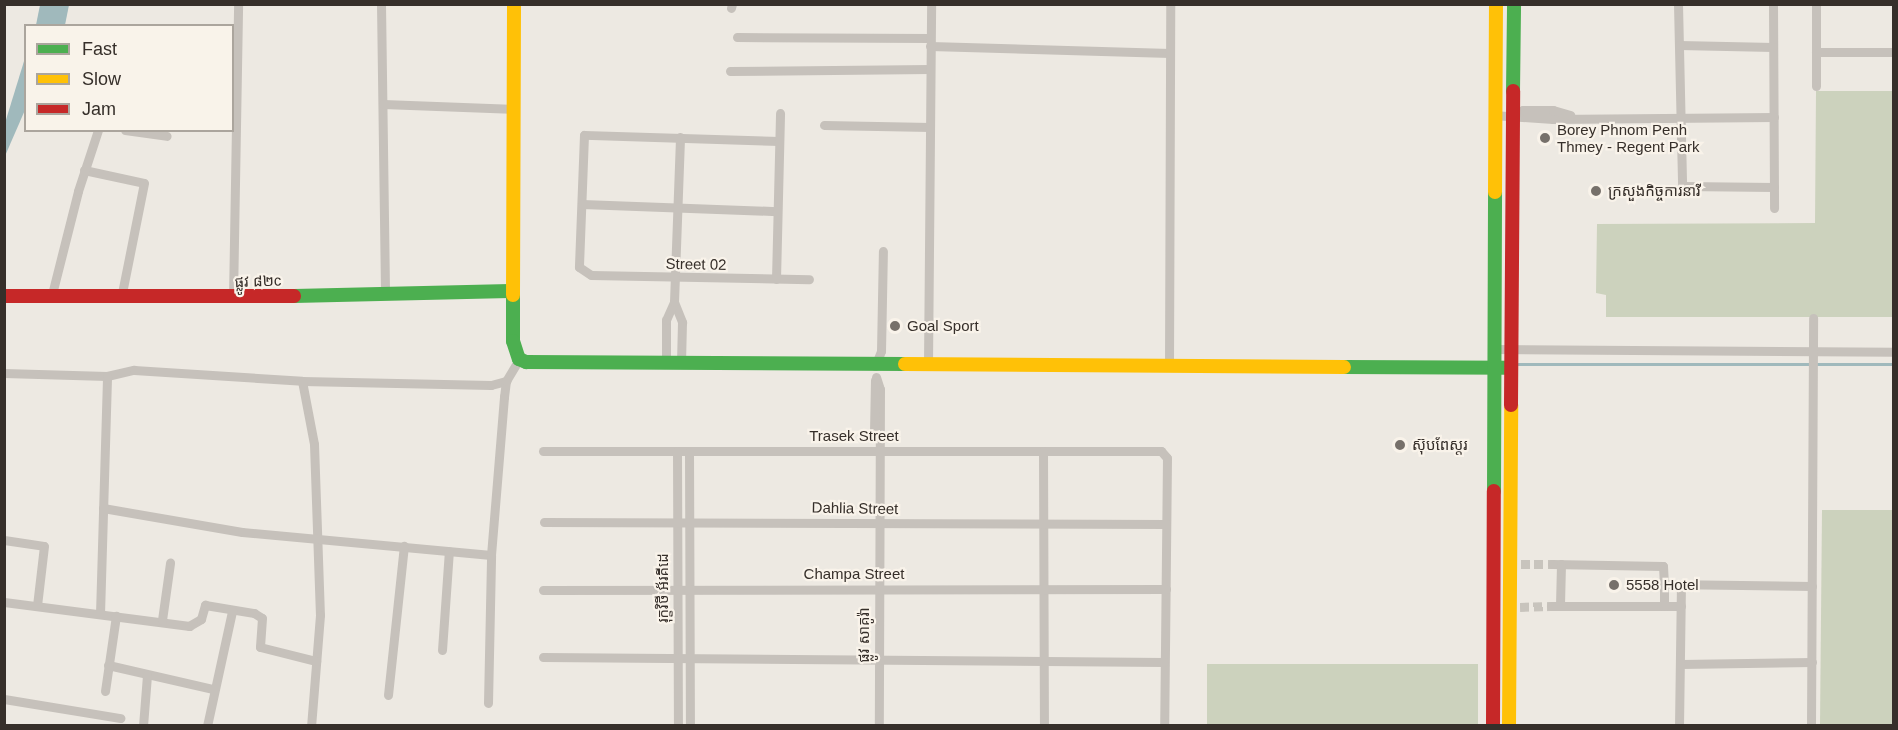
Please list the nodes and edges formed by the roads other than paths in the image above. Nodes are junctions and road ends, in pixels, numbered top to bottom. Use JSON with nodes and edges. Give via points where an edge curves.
{"nodes":[{"id":1,"x":238,"y":4,"type":"edge"},
{"id":2,"x":381,"y":4,"type":"edge"},
{"id":3,"x":514,"y":4,"type":"edge"},
{"id":4,"x":931,"y":4,"type":"edge"},
{"id":5,"x":1170,"y":4,"type":"edge"},
{"id":6,"x":1496,"y":4,"type":"edge"},
{"id":7,"x":1514,"y":4,"type":"edge"},
{"id":8,"x":1678,"y":4,"type":"edge"},
{"id":9,"x":1773,"y":4,"type":"edge"},
{"id":10,"x":1816,"y":4,"type":"edge"},
{"id":11,"x":737,"y":37,"type":"dead end"},
{"id":12,"x":930,"y":42,"type":"junction"},
{"id":13,"x":1679,"y":45,"type":"junction"},
{"id":14,"x":1773,"y":47,"type":"junction"},
{"id":15,"x":1816,"y":52,"type":"junction"},
{"id":16,"x":1893,"y":52,"type":"edge"},
{"id":17,"x":1170,"y":53,"type":"junction"},
{"id":18,"x":930,"y":69,"type":"junction"},
{"id":19,"x":730,"y":71,"type":"dead end"},
{"id":20,"x":235,"y":85,"type":"edge"},
{"id":21,"x":1816,"y":86,"type":"dead end"},
{"id":22,"x":382,"y":104,"type":"junction"},
{"id":23,"x":513,"y":108,"type":"junction"},
{"id":24,"x":780,"y":113,"type":"dead end"},
{"id":25,"x":1493,"y":115,"type":"junction"},
{"id":26,"x":1511,"y":115,"type":"junction"},
{"id":27,"x":1680,"y":117,"type":"junction"},
{"id":28,"x":1774,"y":117,"type":"junction"},
{"id":29,"x":824,"y":125,"type":"dead end"},
{"id":30,"x":930,"y":126,"type":"junction"},
{"id":31,"x":97,"y":132,"type":"edge"},
{"id":32,"x":155,"y":132,"type":"edge"},
{"id":33,"x":167,"y":136,"type":"dead end"},
{"id":34,"x":680,"y":137,"type":"junction"},
{"id":35,"x":779,"y":141,"type":"junction"},
{"id":36,"x":84,"y":170,"type":"junction"},
{"id":37,"x":1774,"y":187,"type":"junction"},
{"id":38,"x":582,"y":204,"type":"junction"},
{"id":39,"x":679,"y":207,"type":"junction"},
{"id":40,"x":1774,"y":208,"type":"dead end"},
{"id":41,"x":777,"y":211,"type":"junction"},
{"id":42,"x":883,"y":251,"type":"dead end"},
{"id":43,"x":675,"y":279,"type":"junction"},
{"id":44,"x":776,"y":279,"type":"junction"},
{"id":45,"x":808,"y":279,"type":"dead end"},
{"id":46,"x":513,"y":291,"type":"junction"},
{"id":47,"x":385,"y":293,"type":"junction"},
{"id":48,"x":4,"y":296,"type":"edge"},
{"id":49,"x":51,"y":298,"type":"junction"},
{"id":50,"x":121,"y":298,"type":"junction"},
{"id":51,"x":233,"y":298,"type":"junction"},
{"id":52,"x":674,"y":302,"type":"junction"},
{"id":53,"x":1814,"y":318,"type":"dead end"},
{"id":54,"x":1492,"y":349,"type":"junction"},
{"id":55,"x":1510,"y":349,"type":"junction"},
{"id":56,"x":1813,"y":352,"type":"junction"},
{"id":57,"x":1893,"y":352,"type":"edge"},
{"id":58,"x":519,"y":359,"type":"junction"},
{"id":59,"x":666,"y":364,"type":"junction"},
{"id":60,"x":681,"y":364,"type":"junction"},
{"id":61,"x":928,"y":365,"type":"junction"},
{"id":62,"x":1169,"y":366,"type":"junction"},
{"id":63,"x":1493,"y":368,"type":"junction"},
{"id":64,"x":1510,"y":369,"type":"junction"},
{"id":65,"x":876,"y":371,"type":"junction"},
{"id":66,"x":4,"y":373,"type":"edge"},
{"id":67,"x":107,"y":376,"type":"junction"},
{"id":68,"x":302,"y":381,"type":"junction"},
{"id":69,"x":506,"y":381,"type":"junction"},
{"id":70,"x":877,"y":436,"type":"junction"},
{"id":71,"x":543,"y":451,"type":"dead end"},
{"id":72,"x":677,"y":451,"type":"junction"},
{"id":73,"x":877,"y":451,"type":"junction"},
{"id":74,"x":1043,"y":451,"type":"junction"},
{"id":75,"x":688,"y":452,"type":"junction"},
{"id":76,"x":103,"y":508,"type":"junction"},
{"id":77,"x":677,"y":521,"type":"junction"},
{"id":78,"x":689,"y":521,"type":"junction"},
{"id":79,"x":544,"y":522,"type":"dead end"},
{"id":80,"x":879,"y":523,"type":"junction"},
{"id":81,"x":1043,"y":524,"type":"junction"},
{"id":82,"x":1166,"y":524,"type":"junction"},
{"id":83,"x":4,"y":540,"type":"edge"},
{"id":84,"x":315,"y":541,"type":"junction"},
{"id":85,"x":404,"y":546,"type":"junction"},
{"id":86,"x":449,"y":551,"type":"junction"},
{"id":87,"x":491,"y":555,"type":"junction"},
{"id":88,"x":170,"y":563,"type":"dead end"},
{"id":89,"x":1664,"y":584,"type":"junction"},
{"id":90,"x":1681,"y":585,"type":"junction"},
{"id":91,"x":1812,"y":586,"type":"junction"},
{"id":92,"x":678,"y":588,"type":"junction"},
{"id":93,"x":689,"y":588,"type":"junction"},
{"id":94,"x":879,"y":589,"type":"junction"},
{"id":95,"x":1044,"y":589,"type":"junction"},
{"id":96,"x":1166,"y":589,"type":"junction"},
{"id":97,"x":543,"y":590,"type":"dead end"},
{"id":98,"x":4,"y":602,"type":"edge"},
{"id":99,"x":36,"y":606,"type":"junction"},
{"id":100,"x":1492,"y":606,"type":"junction"},
{"id":101,"x":1664,"y":606,"type":"junction"},
{"id":102,"x":1681,"y":606,"type":"junction"},
{"id":103,"x":1515,"y":607,"type":"junction"},
{"id":104,"x":231,"y":610,"type":"junction"},
{"id":105,"x":100,"y":614,"type":"junction"},
{"id":106,"x":116,"y":616,"type":"junction"},
{"id":107,"x":162,"y":620,"type":"junction"},
{"id":108,"x":442,"y":650,"type":"dead end"},
{"id":109,"x":543,"y":657,"type":"dead end"},
{"id":110,"x":678,"y":658,"type":"junction"},
{"id":111,"x":690,"y":658,"type":"junction"},
{"id":112,"x":879,"y":660,"type":"junction"},
{"id":113,"x":316,"y":661,"type":"junction"},
{"id":114,"x":1044,"y":662,"type":"junction"},
{"id":115,"x":1164,"y":662,"type":"junction"},
{"id":116,"x":1812,"y":662,"type":"junction"},
{"id":117,"x":1681,"y":664,"type":"junction"},
{"id":118,"x":108,"y":665,"type":"junction"},
{"id":119,"x":147,"y":675,"type":"junction"},
{"id":120,"x":213,"y":689,"type":"junction"},
{"id":121,"x":105,"y":691,"type":"dead end"},
{"id":122,"x":388,"y":695,"type":"dead end"},
{"id":123,"x":4,"y":699,"type":"edge"},
{"id":124,"x":488,"y":703,"type":"dead end"},
{"id":125,"x":120,"y":718,"type":"dead end"},
{"id":126,"x":104,"y":721,"type":"edge"},
{"id":127,"x":143,"y":726,"type":"edge"},
{"id":128,"x":207,"y":726,"type":"edge"},
{"id":129,"x":311,"y":726,"type":"edge"},
{"id":130,"x":678,"y":726,"type":"edge"},
{"id":131,"x":690,"y":726,"type":"edge"},
{"id":132,"x":879,"y":726,"type":"edge"},
{"id":133,"x":1044,"y":726,"type":"edge"},
{"id":134,"x":1164,"y":726,"type":"edge"},
{"id":135,"x":1493,"y":726,"type":"edge"},
{"id":136,"x":1509,"y":726,"type":"edge"},
{"id":137,"x":1679,"y":726,"type":"edge"},
{"id":138,"x":1811,"y":726,"type":"edge"}],
"edges":[{"from":1,"to":20,"type":"street"},
{"from":2,"to":22,"type":"street"},
{"from":3,"to":23,"type":"street"},
{"from":4,"to":12,"type":"street"},
{"from":5,"to":17,"type":"street"},
{"from":6,"to":25,"type":"street"},
{"from":7,"to":26,"type":"street"},
{"from":8,"to":13,"type":"street"},
{"from":9,"to":14,"type":"street"},
{"from":10,"to":15,"type":"street"},
{"from":11,"to":12,"type":"street"},
{"from":12,"to":17,"type":"street"},
{"from":12,"to":18,"type":"street"},
{"from":13,"to":14,"type":"street"},
{"from":13,"to":27,"type":"street"},
{"from":14,"to":28,"type":"street"},
{"from":15,"to":16,"type":"street"},
{"from":15,"to":21,"type":"street"},
{"from":17,"to":62,"type":"street"},
{"from":18,"to":19,"type":"street"},
{"from":18,"to":30,"type":"street"},
{"from":20,"to":51,"type":"street"},
{"from":22,"to":23,"type":"street"},
{"from":22,"to":47,"type":"street"},
{"from":23,"to":46,"type":"street"},
{"from":24,"to":35,"type":"street"},
{"from":25,"to":26,"type":"street"},
{"from":25,"to":54,"type":"street"},
{"from":26,"to":27,"type":"street","via":[[1543,119]]},
{"from":26,"to":55,"type":"street"},
{"from":27,"to":28,"type":"street"},
{"from":27,"to":37,"type":"street","via":[[1682,186]]},
{"from":28,"to":37,"type":"street"},
{"from":29,"to":30,"type":"street"},
{"from":30,"to":61,"type":"street"},
{"from":31,"to":36,"type":"street"},
{"from":32,"to":33,"type":"street"},
{"from":34,"to":35,"type":"street"},
{"from":34,"to":38,"type":"street","via":[[584,135]]},
{"from":34,"to":39,"type":"street"},
{"from":35,"to":41,"type":"street"},
{"from":36,"to":49,"type":"street"},
{"from":36,"to":50,"type":"street","via":[[144,183]]},
{"from":37,"to":40,"type":"street"},
{"from":38,"to":39,"type":"street"},
{"from":38,"to":43,"type":"street","name":"Street 02","via":[[579,267],[584,273]]},
{"from":39,"to":41,"type":"street"},
{"from":39,"to":43,"type":"street"},
{"from":41,"to":44,"type":"street"},
{"from":42,"to":65,"type":"street","name":"ផ្លូវ សាគូរ៉ា","via":[[881,351]]},
{"from":43,"to":44,"type":"street","name":"Street 02"},
{"from":43,"to":52,"type":"street"},
{"from":44,"to":45,"type":"street","name":"Street 02"},
{"from":46,"to":47,"type":"street","name":"ផ្លូវ ៨២c"},
{"from":46,"to":58,"type":"street","via":[[513,341]]},
{"from":47,"to":51,"type":"street","name":"ផ្លូវ ៨២c"},
{"from":48,"to":49,"type":"street","name":"ផ្លូវ ៨២c"},
{"from":49,"to":50,"type":"street","name":"ផ្លូវ ៨២c"},
{"from":50,"to":51,"type":"street","name":"ផ្លូវ ៨២c"},
{"from":52,"to":59,"type":"street","via":[[666,320]]},
{"from":52,"to":60,"type":"street","via":[[682,322]]},
{"from":53,"to":56,"type":"street"},
{"from":54,"to":55,"type":"street"},
{"from":54,"to":63,"type":"street"},
{"from":55,"to":56,"type":"street"},
{"from":55,"to":64,"type":"street"},
{"from":56,"to":57,"type":"street"},
{"from":56,"to":91,"type":"street"},
{"from":58,"to":59,"type":"street","via":[[534,363]]},
{"from":58,"to":69,"type":"street"},
{"from":59,"to":60,"type":"street"},
{"from":60,"to":65,"type":"street"},
{"from":61,"to":62,"type":"street"},
{"from":61,"to":65,"type":"street"},
{"from":62,"to":63,"type":"street"},
{"from":63,"to":64,"type":"street"},
{"from":63,"to":100,"type":"street"},
{"from":64,"to":103,"type":"street"},
{"from":65,"to":70,"type":"street","name":"ផ្លូវ សាគូរ៉ា","via":[[873,390]]},
{"from":65,"to":70,"type":"street","name":"ផ្លូវ សាគូរ៉ា","via":[[880,389]]},
{"from":66,"to":67,"type":"street"},
{"from":67,"to":68,"type":"street","via":[[134,370]]},
{"from":67,"to":76,"type":"street"},
{"from":68,"to":69,"type":"street","via":[[491,385]]},
{"from":68,"to":84,"type":"street","via":[[314,444]]},
{"from":69,"to":87,"type":"street"},
{"from":70,"to":73,"type":"street","name":"ផ្លូវ សាគូរ៉ា"},
{"from":71,"to":72,"type":"street","name":"Trasek Street"},
{"from":72,"to":75,"type":"street","name":"Trasek Street"},
{"from":72,"to":77,"type":"street","name":"រុក្ខវិថី អ័រគីដេ"},
{"from":73,"to":74,"type":"street","name":"Trasek Street"},
{"from":73,"to":75,"type":"street","name":"Trasek Street"},
{"from":73,"to":80,"type":"street","name":"ផ្លូវ សាគូរ៉ា"},
{"from":74,"to":81,"type":"street"},
{"from":74,"to":82,"type":"street","name":"Trasek Street","via":[[1164,454]]},
{"from":75,"to":78,"type":"street","name":"រុក្ខវិថី អ័រគីដេ"},
{"from":76,"to":84,"type":"street"},
{"from":76,"to":105,"type":"street"},
{"from":77,"to":78,"type":"street","name":"Dahlia Street"},
{"from":77,"to":79,"type":"street","name":"Dahlia Street"},
{"from":77,"to":92,"type":"street","name":"រុក្ខវិថី អ័រគីដេ"},
{"from":78,"to":80,"type":"street","name":"Dahlia Street"},
{"from":78,"to":93,"type":"street","name":"រុក្ខវិថី អ័រគីដេ"},
{"from":80,"to":81,"type":"street","name":"Dahlia Street"},
{"from":80,"to":94,"type":"street","name":"ផ្លូវ សាគូរ៉ា"},
{"from":81,"to":82,"type":"street","name":"Dahlia Street"},
{"from":81,"to":95,"type":"street"},
{"from":82,"to":96,"type":"street"},
{"from":83,"to":99,"type":"street","via":[[44,546]]},
{"from":84,"to":85,"type":"street"},
{"from":84,"to":113,"type":"street","via":[[320,615]]},
{"from":85,"to":86,"type":"street"},
{"from":85,"to":122,"type":"street"},
{"from":86,"to":87,"type":"street"},
{"from":86,"to":108,"type":"street"},
{"from":87,"to":124,"type":"street"},
{"from":88,"to":107,"type":"street"},
{"from":89,"to":90,"type":"street"},
{"from":89,"to":101,"type":"street"},
{"from":89,"to":101,"type":"street","via":[[1663,566],[1556,564],[1555,606]]},
{"from":90,"to":91,"type":"street"},
{"from":90,"to":102,"type":"street"},
{"from":91,"to":116,"type":"street"},
{"from":92,"to":93,"type":"street","name":"Champa Street"},
{"from":92,"to":97,"type":"street","name":"Champa Street"},
{"from":92,"to":110,"type":"street","name":"រុក្ខវិថី អ័រគីដេ"},
{"from":93,"to":94,"type":"street","name":"Champa Street"},
{"from":93,"to":111,"type":"street","name":"រុក្ខវិថី អ័រគីដេ"},
{"from":94,"to":95,"type":"street","name":"Champa Street"},
{"from":94,"to":112,"type":"street","name":"ផ្លូវ សាគូរ៉ា"},
{"from":95,"to":96,"type":"street","name":"Champa Street"},
{"from":95,"to":114,"type":"street"},
{"from":96,"to":115,"type":"street"},
{"from":98,"to":99,"type":"street"},
{"from":99,"to":105,"type":"street"},
{"from":100,"to":103,"type":"street"},
{"from":100,"to":135,"type":"street"},
{"from":101,"to":102,"type":"street"},
{"from":102,"to":117,"type":"street"},
{"from":103,"to":136,"type":"street"},
{"from":104,"to":107,"type":"street","via":[[205,605],[196,624]]},
{"from":104,"to":113,"type":"street","via":[[260,614],[261,647]]},
{"from":104,"to":120,"type":"street"},
{"from":105,"to":106,"type":"street"},
{"from":106,"to":107,"type":"street"},
{"from":106,"to":118,"type":"street"},
{"from":109,"to":110,"type":"street"},
{"from":110,"to":111,"type":"street"},
{"from":110,"to":130,"type":"street","name":"រុក្ខវិថី អ័រគីដេ"},
{"from":111,"to":112,"type":"street"},
{"from":111,"to":131,"type":"street","name":"រុក្ខវិថី អ័រគីដេ"},
{"from":112,"to":114,"type":"street"},
{"from":112,"to":132,"type":"street","name":"ផ្លូវ សាគូរ៉ា"},
{"from":113,"to":129,"type":"street"},
{"from":114,"to":115,"type":"street"},
{"from":114,"to":133,"type":"street"},
{"from":115,"to":134,"type":"street"},
{"from":116,"to":117,"type":"street"},
{"from":116,"to":138,"type":"street"},
{"from":117,"to":137,"type":"street"},
{"from":118,"to":119,"type":"street"},
{"from":118,"to":121,"type":"street"},
{"from":119,"to":120,"type":"street"},
{"from":119,"to":127,"type":"street"},
{"from":120,"to":128,"type":"street"},
{"from":123,"to":126,"type":"street"},
{"from":125,"to":126,"type":"street"}]}
